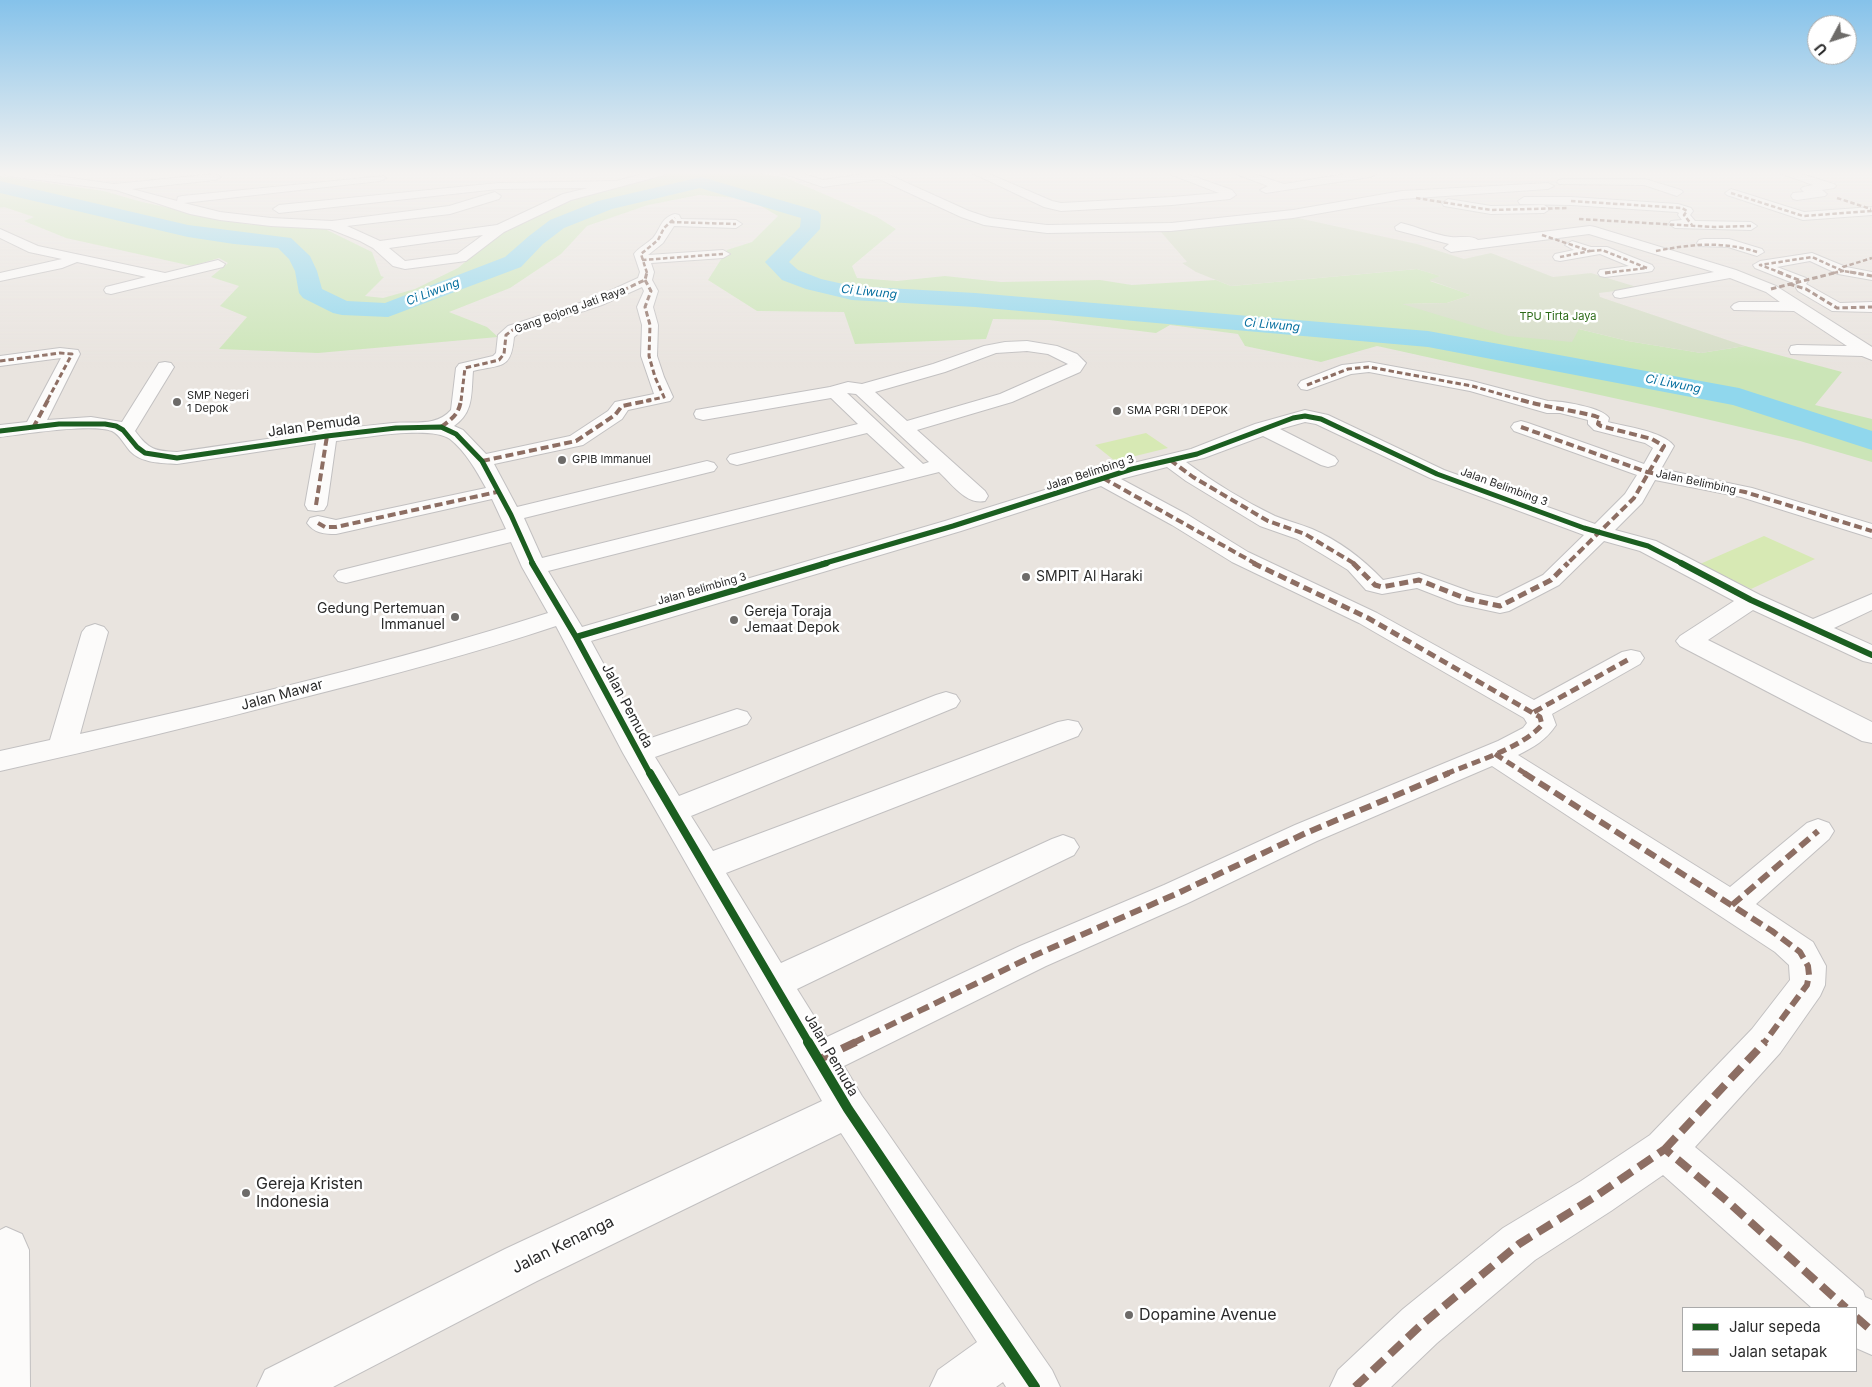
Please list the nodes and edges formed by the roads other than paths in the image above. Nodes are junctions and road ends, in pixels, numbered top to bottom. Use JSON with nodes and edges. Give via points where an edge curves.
{"nodes":[{"id":1,"x":8,"y":238,"type":"edge"},
{"id":2,"x":363,"y":238,"type":"edge"},
{"id":3,"x":430,"y":238,"type":"edge"},
{"id":4,"x":487,"y":238,"type":"edge"},
{"id":5,"x":660,"y":238,"type":"edge"},
{"id":6,"x":1440,"y":238,"type":"edge"},
{"id":7,"x":1491,"y":238,"type":"edge"},
{"id":8,"x":1525,"y":238,"type":"edge"},
{"id":9,"x":1544,"y":238,"type":"edge"},
{"id":10,"x":1614,"y":238,"type":"edge"},
{"id":11,"x":378,"y":245,"type":"junction"},
{"id":12,"x":1451,"y":248,"type":"dead end"},
{"id":13,"x":1590,"y":251,"type":"junction"},
{"id":14,"x":1656,"y":251,"type":"junction"},
{"id":15,"x":1757,"y":252,"type":"dead end"},
{"id":16,"x":723,"y":254,"type":"dead end"},
{"id":17,"x":1560,"y":257,"type":"dead end"},
{"id":18,"x":74,"y":258,"type":"junction"},
{"id":19,"x":1872,"y":258,"type":"edge"},
{"id":20,"x":642,"y":260,"type":"junction"},
{"id":21,"x":218,"y":264,"type":"dead end"},
{"id":22,"x":1843,"y":270,"type":"junction"},
{"id":23,"x":1604,"y":273,"type":"dead end"},
{"id":24,"x":1731,"y":273,"type":"junction"},
{"id":25,"x":1872,"y":276,"type":"edge"},
{"id":26,"x":0,"y":277,"type":"edge"},
{"id":27,"x":165,"y":277,"type":"junction"},
{"id":28,"x":645,"y":280,"type":"junction"},
{"id":29,"x":1795,"y":282,"type":"junction"},
{"id":30,"x":1771,"y":288,"type":"junction"},
{"id":31,"x":110,"y":290,"type":"dead end"},
{"id":32,"x":1620,"y":294,"type":"dead end"},
{"id":33,"x":1799,"y":306,"type":"junction"},
{"id":34,"x":1739,"y":307,"type":"dead end"},
{"id":35,"x":1872,"y":307,"type":"edge"},
{"id":36,"x":1797,"y":350,"type":"dead end"},
{"id":37,"x":1869,"y":353,"type":"edge"},
{"id":38,"x":0,"y":361,"type":"edge"},
{"id":39,"x":165,"y":367,"type":"dead end"},
{"id":40,"x":1307,"y":385,"type":"dead end"},
{"id":41,"x":862,"y":390,"type":"junction"},
{"id":42,"x":835,"y":392,"type":"junction"},
{"id":43,"x":703,"y":414,"type":"dead end"},
{"id":44,"x":872,"y":426,"type":"junction"},
{"id":45,"x":1521,"y":427,"type":"dead end"},
{"id":46,"x":33,"y":428,"type":"junction"},
{"id":47,"x":441,"y":428,"type":"junction"},
{"id":48,"x":904,"y":428,"type":"junction"},
{"id":49,"x":1262,"y":428,"type":"junction"},
{"id":50,"x":0,"y":431,"type":"edge"},
{"id":51,"x":126,"y":431,"type":"junction"},
{"id":52,"x":327,"y":436,"type":"junction"},
{"id":53,"x":482,"y":460,"type":"junction"},
{"id":54,"x":738,"y":460,"type":"dead end"},
{"id":55,"x":1170,"y":460,"type":"junction"},
{"id":56,"x":1328,"y":461,"type":"dead end"},
{"id":57,"x":943,"y":465,"type":"junction"},
{"id":58,"x":707,"y":467,"type":"dead end"},
{"id":59,"x":919,"y":471,"type":"junction"},
{"id":60,"x":1647,"y":472,"type":"junction"},
{"id":61,"x":1102,"y":478,"type":"junction"},
{"id":62,"x":977,"y":496,"type":"dead end"},
{"id":63,"x":509,"y":514,"type":"junction"},
{"id":64,"x":1599,"y":532,"type":"junction"},
{"id":65,"x":1872,"y":532,"type":"edge"},
{"id":66,"x":534,"y":567,"type":"junction"},
{"id":67,"x":346,"y":576,"type":"dead end"},
{"id":68,"x":1752,"y":600,"type":"junction"},
{"id":69,"x":1872,"y":601,"type":"edge"},
{"id":70,"x":569,"y":626,"type":"junction"},
{"id":71,"x":1814,"y":628,"type":"junction"},
{"id":72,"x":95,"y":632,"type":"dead end"},
{"id":73,"x":1872,"y":655,"type":"edge"},
{"id":74,"x":1632,"y":658,"type":"dead end"},
{"id":75,"x":946,"y":701,"type":"dead end"},
{"id":76,"x":1534,"y":712,"type":"junction"},
{"id":77,"x":737,"y":718,"type":"dead end"},
{"id":78,"x":1068,"y":729,"type":"dead end"},
{"id":79,"x":1872,"y":734,"type":"edge"},
{"id":80,"x":62,"y":748,"type":"junction"},
{"id":81,"x":638,"y":753,"type":"junction"},
{"id":82,"x":1495,"y":754,"type":"junction"},
{"id":83,"x":0,"y":761,"type":"edge"},
{"id":84,"x":673,"y":811,"type":"junction"},
{"id":85,"x":1818,"y":831,"type":"dead end"},
{"id":86,"x":1063,"y":846,"type":"dead end"},
{"id":87,"x":706,"y":867,"type":"junction"},
{"id":88,"x":1732,"y":905,"type":"junction"},
{"id":89,"x":774,"y":983,"type":"junction"},
{"id":90,"x":820,"y":1059,"type":"junction"},
{"id":91,"x":848,"y":1109,"type":"junction"},
{"id":92,"x":1665,"y":1149,"type":"junction"},
{"id":93,"x":6,"y":1250,"type":"dead end"},
{"id":94,"x":1845,"y":1307,"type":"edge"},
{"id":95,"x":1857,"y":1318,"type":"edge"},
{"id":96,"x":1872,"y":1331,"type":"edge"},
{"id":97,"x":1009,"y":1348,"type":"junction"},
{"id":98,"x":5,"y":1387,"type":"edge"},
{"id":99,"x":282,"y":1387,"type":"edge"},
{"id":100,"x":955,"y":1387,"type":"edge"},
{"id":101,"x":1035,"y":1387,"type":"edge"},
{"id":102,"x":1355,"y":1387,"type":"edge"}],
"edges":[{"from":1,"to":18,"type":"street","via":[[34,249]]},
{"from":2,"to":11,"type":"street"},
{"from":3,"to":11,"type":"street"},
{"from":4,"to":11,"type":"street","via":[[461,258],[416,264],[398,263]]},
{"from":5,"to":20,"type":"street","via":[[643,251]]},
{"from":6,"to":7,"type":"street","via":[[1455,242]]},
{"from":8,"to":12,"type":"street"},
{"from":9,"to":13,"type":"street"},
{"from":10,"to":14,"type":"street"},
{"from":13,"to":17,"type":"street"},
{"from":13,"to":23,"type":"street","via":[[1602,250],[1647,268]]},
{"from":14,"to":15,"type":"street","via":[[1723,242]]},
{"from":14,"to":24,"type":"street"},
{"from":16,"to":20,"type":"street"},
{"from":18,"to":26,"type":"street","via":[[62,264]]},
{"from":18,"to":27,"type":"street"},
{"from":19,"to":22,"type":"street","via":[[1843,267]]},
{"from":20,"to":28,"type":"street","name":"Gang Bojong Jati Raya","via":[[647,272]]},
{"from":21,"to":27,"type":"street"},
{"from":22,"to":25,"type":"street"},
{"from":22,"to":29,"type":"street"},
{"from":22,"to":29,"type":"street","via":[[1812,256],[1760,265]]},
{"from":24,"to":30,"type":"street"},
{"from":24,"to":32,"type":"street"},
{"from":27,"to":31,"type":"street"},
{"from":28,"to":47,"type":"street","name":"Gang Bojong Jati Raya","via":[[598,302],[509,332],[504,354],[499,360],[465,368],[460,410]]},
{"from":28,"to":53,"type":"street","name":"Gang Bojong Jati Raya","via":[[651,291],[645,307],[650,325],[649,356],[664,396],[622,406],[615,415],[576,441]]},
{"from":29,"to":30,"type":"street"},
{"from":29,"to":35,"type":"street","via":[[1836,308]]},
{"from":30,"to":33,"type":"street"},
{"from":33,"to":34,"type":"street"},
{"from":33,"to":37,"type":"street"},
{"from":36,"to":37,"type":"street"},
{"from":38,"to":46,"type":"street","via":[[72,354]]},
{"from":39,"to":51,"type":"street"},
{"from":40,"to":60,"type":"street","via":[[1364,367],[1472,386],[1549,407],[1560,406],[1598,416],[1601,426],[1663,444]]},
{"from":41,"to":42,"type":"street","via":[[851,387]]},
{"from":41,"to":48,"type":"street"},
{"from":41,"to":48,"type":"street","via":[[998,347],[1048,349],[1074,359],[1077,364],[1006,398]]},
{"from":42,"to":43,"type":"street"},
{"from":42,"to":44,"type":"street"},
{"from":44,"to":54,"type":"street"},
{"from":44,"to":59,"type":"street"},
{"from":45,"to":60,"type":"street","name":"Jalan Belimbing"},
{"from":46,"to":50,"type":"street"},
{"from":46,"to":51,"type":"street","via":[[104,424]]},
{"from":47,"to":52,"type":"street","name":"Jalan Pemuda","via":[[396,428]]},
{"from":47,"to":53,"type":"street","name":"Jalan Pemuda","via":[[456,434]]},
{"from":48,"to":57,"type":"street"},
{"from":49,"to":55,"type":"street","name":"Jalan Belimbing 3","via":[[1214,449]]},
{"from":49,"to":56,"type":"street"},
{"from":49,"to":64,"type":"street","name":"Jalan Belimbing 3","via":[[1299,417],[1316,417],[1436,474]]},
{"from":51,"to":52,"type":"street","name":"Jalan Pemuda","via":[[141,451],[177,458]]},
{"from":52,"to":63,"type":"street","via":[[317,514],[325,527]]},
{"from":53,"to":63,"type":"street","name":"Jalan Pemuda"},
{"from":55,"to":61,"type":"street","name":"Jalan Belimbing 3"},
{"from":55,"to":64,"type":"street","via":[[1268,522],[1305,534],[1356,565],[1375,585],[1382,587],[1419,580],[1484,604],[1500,606],[1551,580]]},
{"from":57,"to":59,"type":"street"},
{"from":57,"to":62,"type":"street"},
{"from":58,"to":63,"type":"street"},
{"from":59,"to":66,"type":"street"},
{"from":60,"to":64,"type":"street","via":[[1634,498]]},
{"from":60,"to":65,"type":"street","name":"Jalan Belimbing","via":[[1745,492]]},
{"from":61,"to":70,"type":"street","name":"Jalan Belimbing 3","via":[[953,526]]},
{"from":61,"to":76,"type":"street","via":[[1240,557],[1383,626]]},
{"from":63,"to":66,"type":"street","name":"Jalan Pemuda"},
{"from":63,"to":67,"type":"street"},
{"from":64,"to":68,"type":"street","name":"Jalan Belimbing 3","via":[[1648,546]]},
{"from":66,"to":70,"type":"street","name":"Jalan Pemuda"},
{"from":68,"to":71,"type":"street","name":"Jalan Belimbing 3"},
{"from":68,"to":79,"type":"street","via":[[1689,641]]},
{"from":69,"to":71,"type":"street"},
{"from":70,"to":80,"type":"street","name":"Jalan Mawar","via":[[515,632],[203,715]]},
{"from":70,"to":81,"type":"street","name":"Jalan Pemuda"},
{"from":71,"to":73,"type":"street","name":"Jalan Belimbing 3"},
{"from":72,"to":80,"type":"street"},
{"from":74,"to":76,"type":"street"},
{"from":75,"to":84,"type":"street"},
{"from":76,"to":82,"type":"street","via":[[1542,722],[1539,730]]},
{"from":77,"to":81,"type":"street"},
{"from":78,"to":87,"type":"street"},
{"from":80,"to":83,"type":"street","name":"Jalan Mawar"},
{"from":81,"to":84,"type":"street","name":"Jalan Pemuda"},
{"from":82,"to":88,"type":"street"},
{"from":82,"to":90,"type":"street","via":[[1306,833],[1126,917],[1033,956]]},
{"from":84,"to":87,"type":"street","name":"Jalan Pemuda"},
{"from":85,"to":88,"type":"street"},
{"from":86,"to":89,"type":"street"},
{"from":87,"to":89,"type":"street","name":"Jalan Pemuda"},
{"from":88,"to":92,"type":"street","via":[[1800,950],[1808,963],[1810,975],[1807,985],[1766,1041]]},
{"from":89,"to":90,"type":"street","name":"Jalan Pemuda"},
{"from":90,"to":91,"type":"street","name":"Jalan Pemuda"},
{"from":91,"to":97,"type":"street","name":"Jalan Pemuda"},
{"from":91,"to":99,"type":"street","name":"Jalan Kenanga","via":[[521,1265]]},
{"from":92,"to":94,"type":"street"},
{"from":92,"to":102,"type":"street","via":[[1519,1244],[1420,1326]]},
{"from":93,"to":98,"type":"street"},
{"from":95,"to":96,"type":"street"},
{"from":97,"to":100,"type":"street"},
{"from":97,"to":101,"type":"street","name":"Jalan Pemuda"}]}
